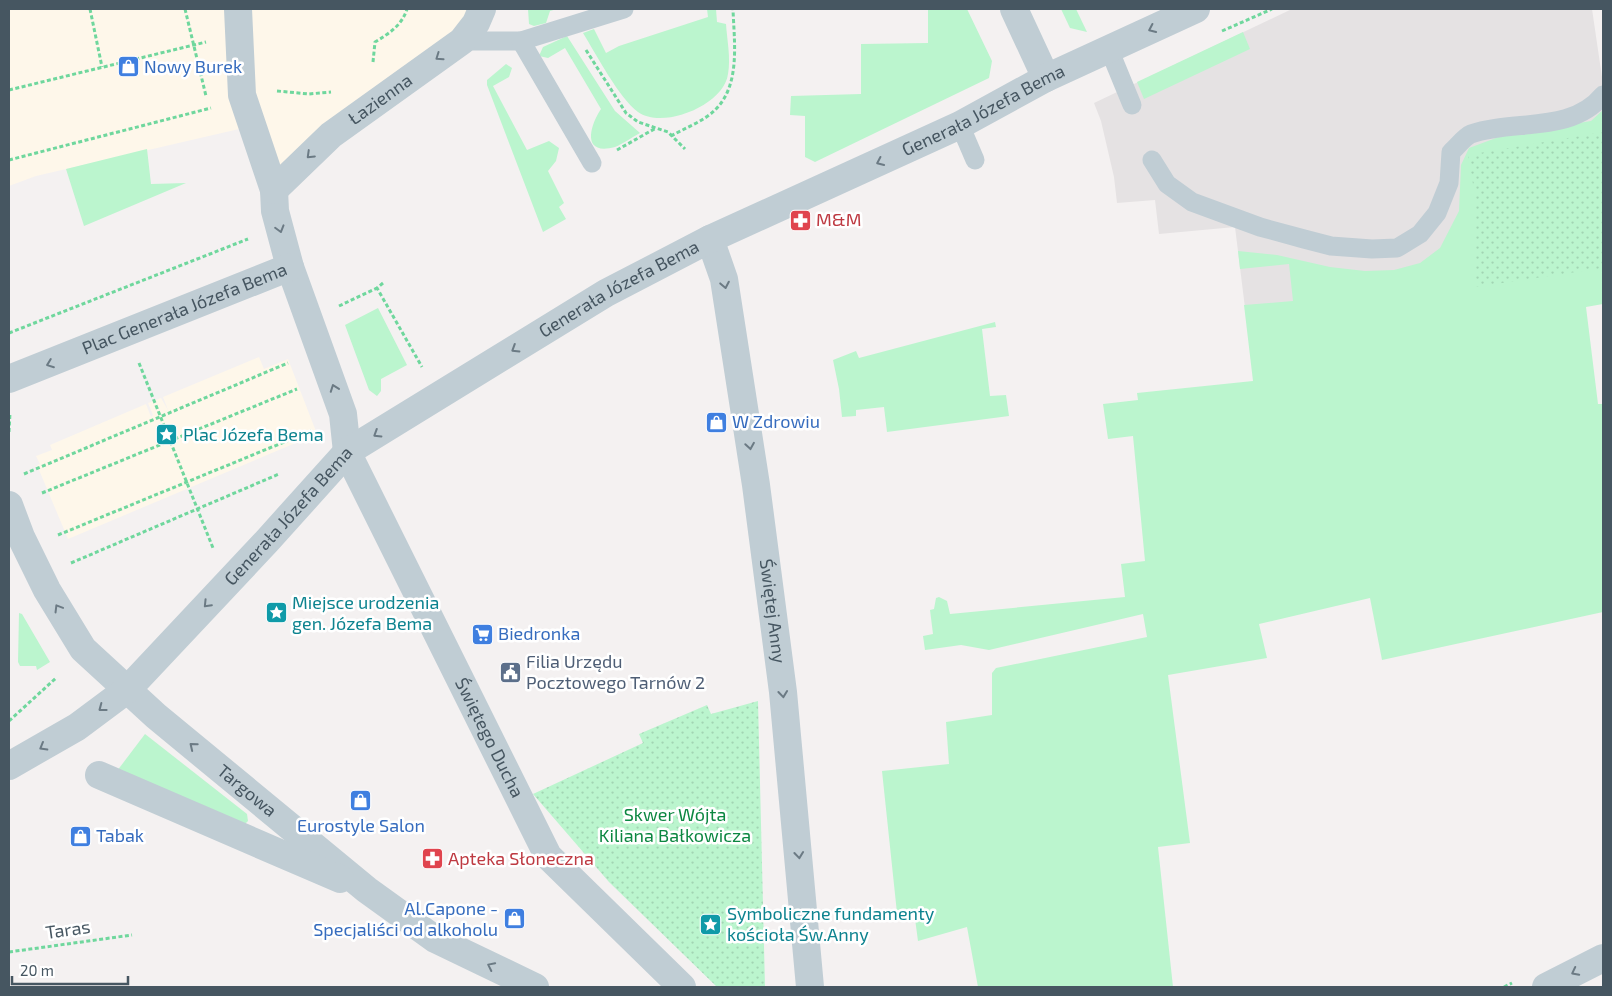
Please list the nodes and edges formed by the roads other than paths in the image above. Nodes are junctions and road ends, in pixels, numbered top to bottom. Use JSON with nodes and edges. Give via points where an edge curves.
{"nodes":[{"id":1,"x":238,"y":9,"type":"edge"},
{"id":2,"x":482,"y":9,"type":"edge"},
{"id":3,"x":624,"y":9,"type":"edge"},
{"id":4,"x":1014,"y":9,"type":"edge"},
{"id":5,"x":1196,"y":9,"type":"edge"},
{"id":6,"x":462,"y":41,"type":"junction"},
{"id":7,"x":521,"y":41,"type":"junction"},
{"id":8,"x":1109,"y":49,"type":"junction"},
{"id":9,"x":1046,"y":78,"type":"junction"},
{"id":10,"x":1603,"y":95,"type":"edge"},
{"id":11,"x":1132,"y":105,"type":"dead end"},
{"id":12,"x":960,"y":125,"type":"junction"},
{"id":13,"x":975,"y":160,"type":"dead end"},
{"id":14,"x":1152,"y":160,"type":"dead end"},
{"id":15,"x":592,"y":163,"type":"dead end"},
{"id":16,"x":274,"y":190,"type":"junction"},
{"id":17,"x":710,"y":239,"type":"junction"},
{"id":18,"x":290,"y":267,"type":"junction"},
{"id":19,"x":9,"y":379,"type":"edge"},
{"id":20,"x":347,"y":452,"type":"junction"},
{"id":21,"x":9,"y":504,"type":"edge"},
{"id":22,"x":128,"y":689,"type":"junction"},
{"id":23,"x":9,"y":766,"type":"edge"},
{"id":24,"x":99,"y":775,"type":"dead end"},
{"id":25,"x":367,"y":890,"type":"junction"},
{"id":26,"x":1603,"y":958,"type":"edge"},
{"id":27,"x":535,"y":987,"type":"edge"},
{"id":28,"x":682,"y":987,"type":"edge"},
{"id":29,"x":810,"y":987,"type":"edge"},
{"id":30,"x":1546,"y":987,"type":"edge"}],
"edges":[{"from":1,"to":16,"type":"street","via":[[242,95]]},
{"from":2,"to":6,"type":"street","name":"Łazienna","via":[[476,24]]},
{"from":3,"to":7,"type":"lane"},
{"from":4,"to":9,"type":"street"},
{"from":5,"to":8,"type":"street","name":"Generała Józefa Bema","one_way":true},
{"from":6,"to":7,"type":"lane"},
{"from":6,"to":16,"type":"street","name":"Łazienna","one_way":true,"via":[[331,135]]},
{"from":7,"to":15,"type":"lane"},
{"from":8,"to":9,"type":"street","name":"Generała Józefa Bema"},
{"from":8,"to":11,"type":"lane"},
{"from":9,"to":12,"type":"street","name":"Generała Józefa Bema"},
{"from":10,"to":14,"type":"lane","via":[[1585,110],[1562,120],[1469,135],[1451,152],[1449,183],[1437,213],[1420,234],[1397,248],[1331,246],[1260,227],[1192,202],[1167,184]]},
{"from":12,"to":13,"type":"lane"},
{"from":12,"to":17,"type":"street","name":"Generała Józefa Bema","one_way":true},
{"from":16,"to":18,"type":"street","one_way":true,"via":[[275,211]]},
{"from":17,"to":20,"type":"street","name":"Generała Józefa Bema","one_way":true,"via":[[606,293]]},
{"from":17,"to":29,"type":"street","name":"Świętej Anny","one_way":true,"via":[[724,279],[756,485],[783,692]]},
{"from":18,"to":19,"type":"street","name":"Plac Generała Józefa Bema","one_way":true},
{"from":20,"to":18,"type":"street","name":"Plac Generała Józefa Bema","one_way":true,"via":[[343,414]]},
{"from":20,"to":22,"type":"street","name":"Generała Józefa Bema","one_way":true},
{"from":20,"to":28,"type":"street","name":"Świętego Ducha","via":[[548,856]]},
{"from":22,"to":21,"type":"street","one_way":true,"via":[[83,649],[47,590],[21,538]]},
{"from":22,"to":23,"type":"street","name":"Generała Józefa Bema","one_way":true,"via":[[78,727]]},
{"from":25,"to":22,"type":"street","name":"Targowa","one_way":true,"via":[[156,716]]},
{"from":24,"to":25,"type":"street","name":"Targowa"},
{"from":27,"to":25,"type":"street","name":"Targowa","one_way":true,"via":[[435,939]]},
{"from":26,"to":30,"type":"street","one_way":true}]}
